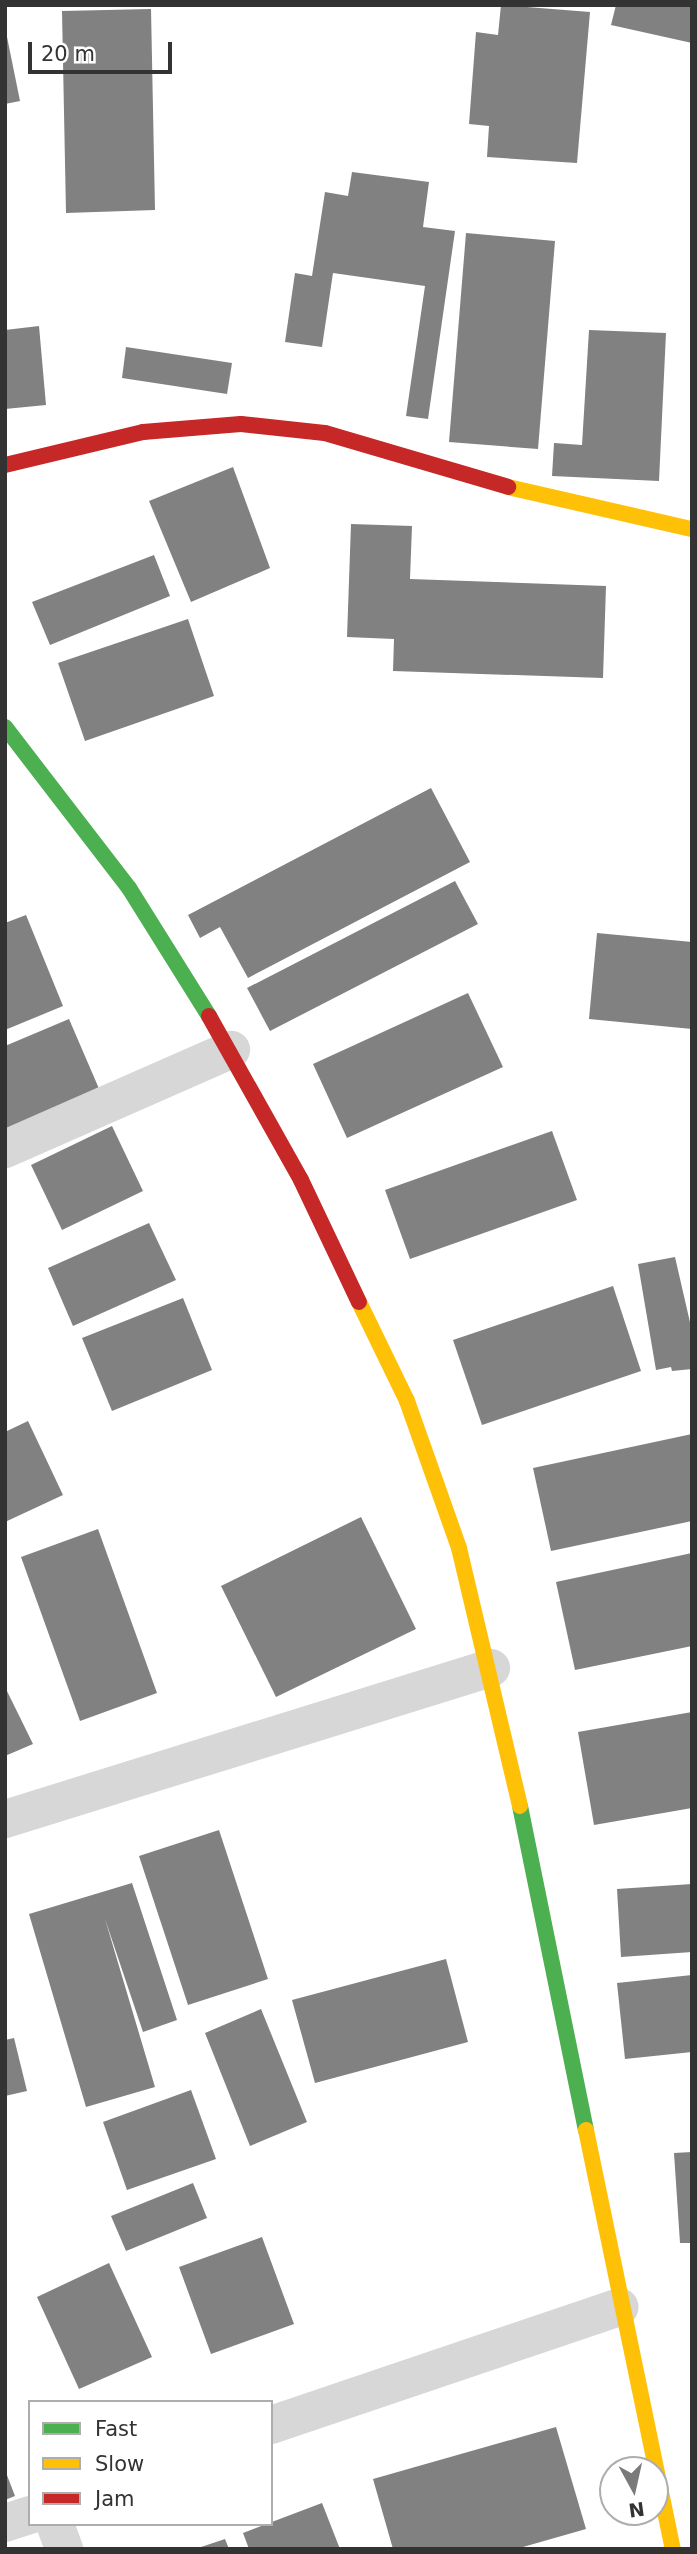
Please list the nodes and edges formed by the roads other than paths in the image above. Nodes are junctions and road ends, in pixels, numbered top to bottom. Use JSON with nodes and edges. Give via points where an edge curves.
{"nodes":[{"id":1,"x":5,"y":465,"type":"edge"},
{"id":2,"x":692,"y":529,"type":"edge"},
{"id":3,"x":5,"y":727,"type":"edge"},
{"id":4,"x":231,"y":1050,"type":"junction"},
{"id":5,"x":5,"y":1149,"type":"edge"},
{"id":6,"x":491,"y":1668,"type":"junction"},
{"id":7,"x":5,"y":1819,"type":"edge"},
{"id":8,"x":620,"y":2307,"type":"junction"},
{"id":9,"x":273,"y":2425,"type":"edge"},
{"id":10,"x":28,"y":2516,"type":"edge"},
{"id":11,"x":5,"y":2523,"type":"edge"},
{"id":12,"x":56,"y":2526,"type":"edge"},
{"id":13,"x":64,"y":2549,"type":"edge"},
{"id":14,"x":673,"y":2549,"type":"edge"}],
"edges":[{"from":1,"to":2,"type":"street","via":[[143,432],[253,426],[326,433],[554,501]]},
{"from":3,"to":4,"type":"street","via":[[128,888]]},
{"from":4,"to":5,"type":"street"},
{"from":4,"to":6,"type":"street","via":[[301,1180],[407,1401],[459,1548]]},
{"from":6,"to":7,"type":"street"},
{"from":6,"to":8,"type":"street"},
{"from":8,"to":9,"type":"street"},
{"from":8,"to":14,"type":"street"},
{"from":10,"to":11,"type":"street"},
{"from":12,"to":13,"type":"street"}]}
